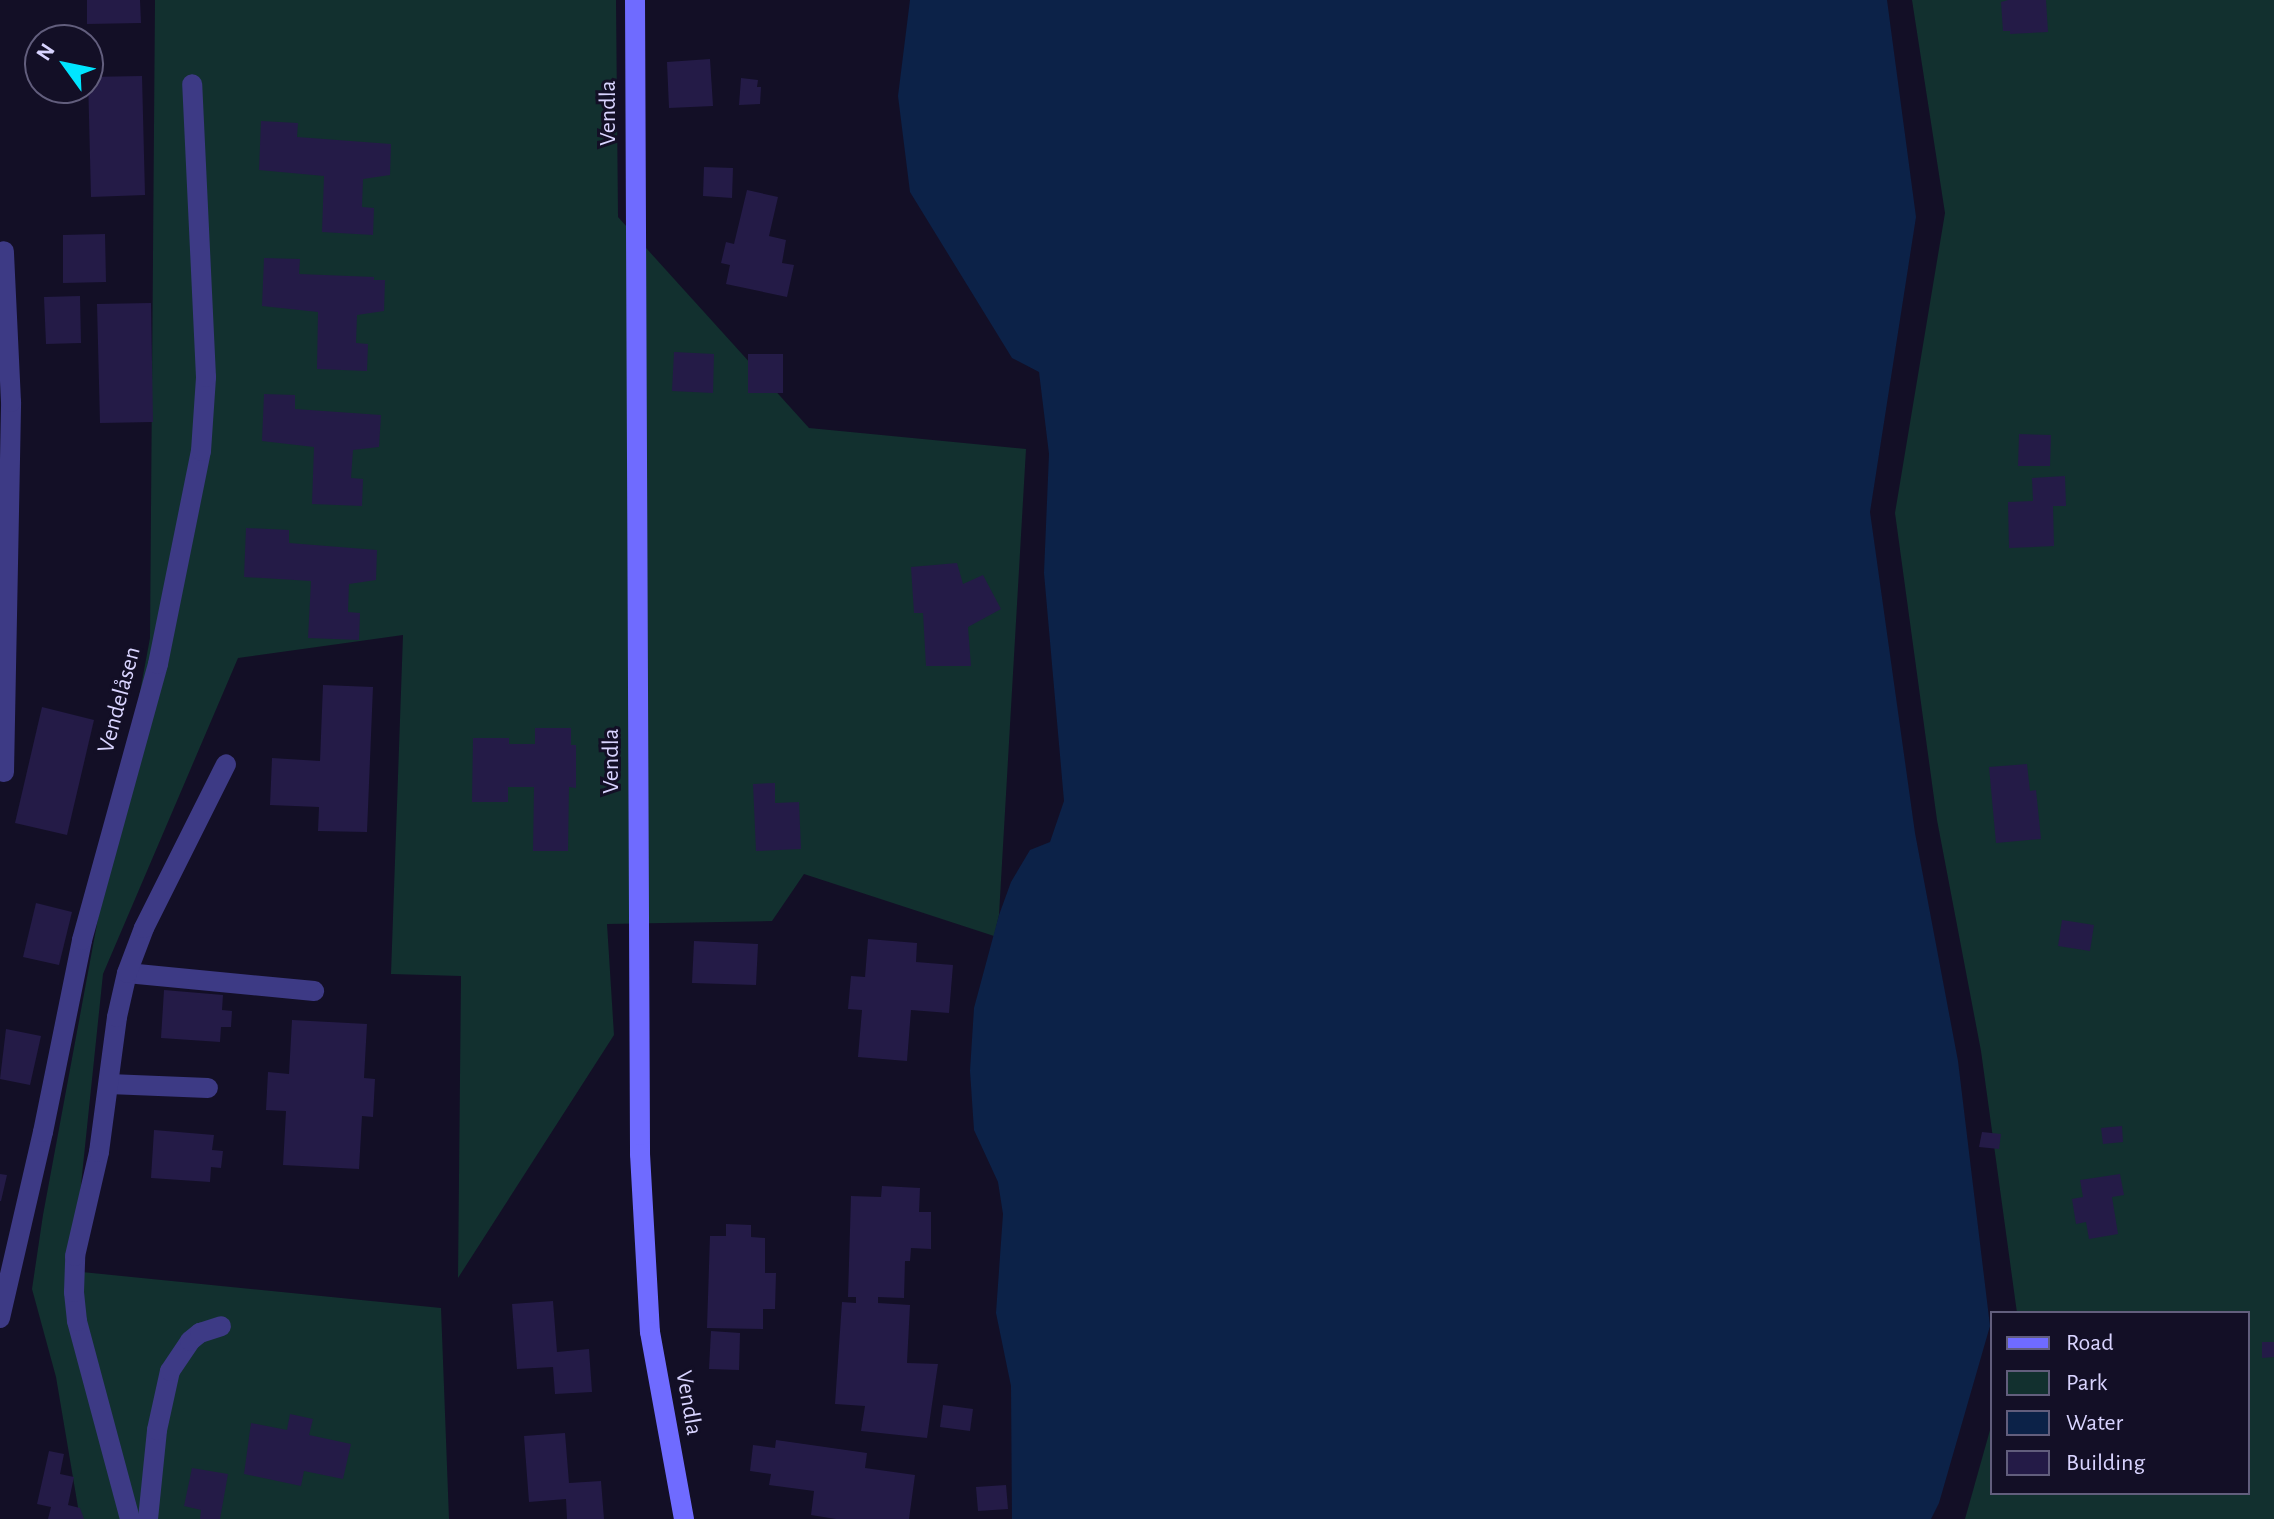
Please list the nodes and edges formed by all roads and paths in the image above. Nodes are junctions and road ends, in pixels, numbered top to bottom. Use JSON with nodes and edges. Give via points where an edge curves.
{"nodes":[{"id":1,"x":635,"y":0,"type":"edge"},
{"id":2,"x":192,"y":84,"type":"dead end"},
{"id":3,"x":4,"y":251,"type":"dead end"},
{"id":4,"x":2,"y":308,"type":"edge"},
{"id":5,"x":226,"y":764,"type":"dead end"},
{"id":6,"x":4,"y":772,"type":"dead end"},
{"id":7,"x":127,"y":973,"type":"junction"},
{"id":8,"x":314,"y":991,"type":"dead end"},
{"id":9,"x":109,"y":1084,"type":"junction"},
{"id":10,"x":208,"y":1088,"type":"dead end"},
{"id":11,"x":0,"y":1318,"type":"edge"},
{"id":12,"x":221,"y":1326,"type":"dead end"},
{"id":13,"x":130,"y":1519,"type":"edge"},
{"id":14,"x":148,"y":1519,"type":"edge"},
{"id":15,"x":684,"y":1519,"type":"edge"}],
"edges":[{"from":1,"to":15,"type":"street","name":"Vendla","via":[[640,1154],[650,1332]]},
{"from":2,"to":11,"type":"street","name":"Vendelåsen","via":[[206,377],[201,451],[158,664],[82,940]]},
{"from":3,"to":4,"type":"street"},
{"from":4,"to":6,"type":"street","via":[[11,402]]},
{"from":5,"to":7,"type":"street"},
{"from":7,"to":8,"type":"street"},
{"from":7,"to":9,"type":"street"},
{"from":9,"to":10,"type":"street"},
{"from":9,"to":13,"type":"street","via":[[75,1256],[74,1292],[97,1403]]},
{"from":12,"to":14,"type":"street","via":[[190,1341],[170,1371],[157,1430]]}]}
